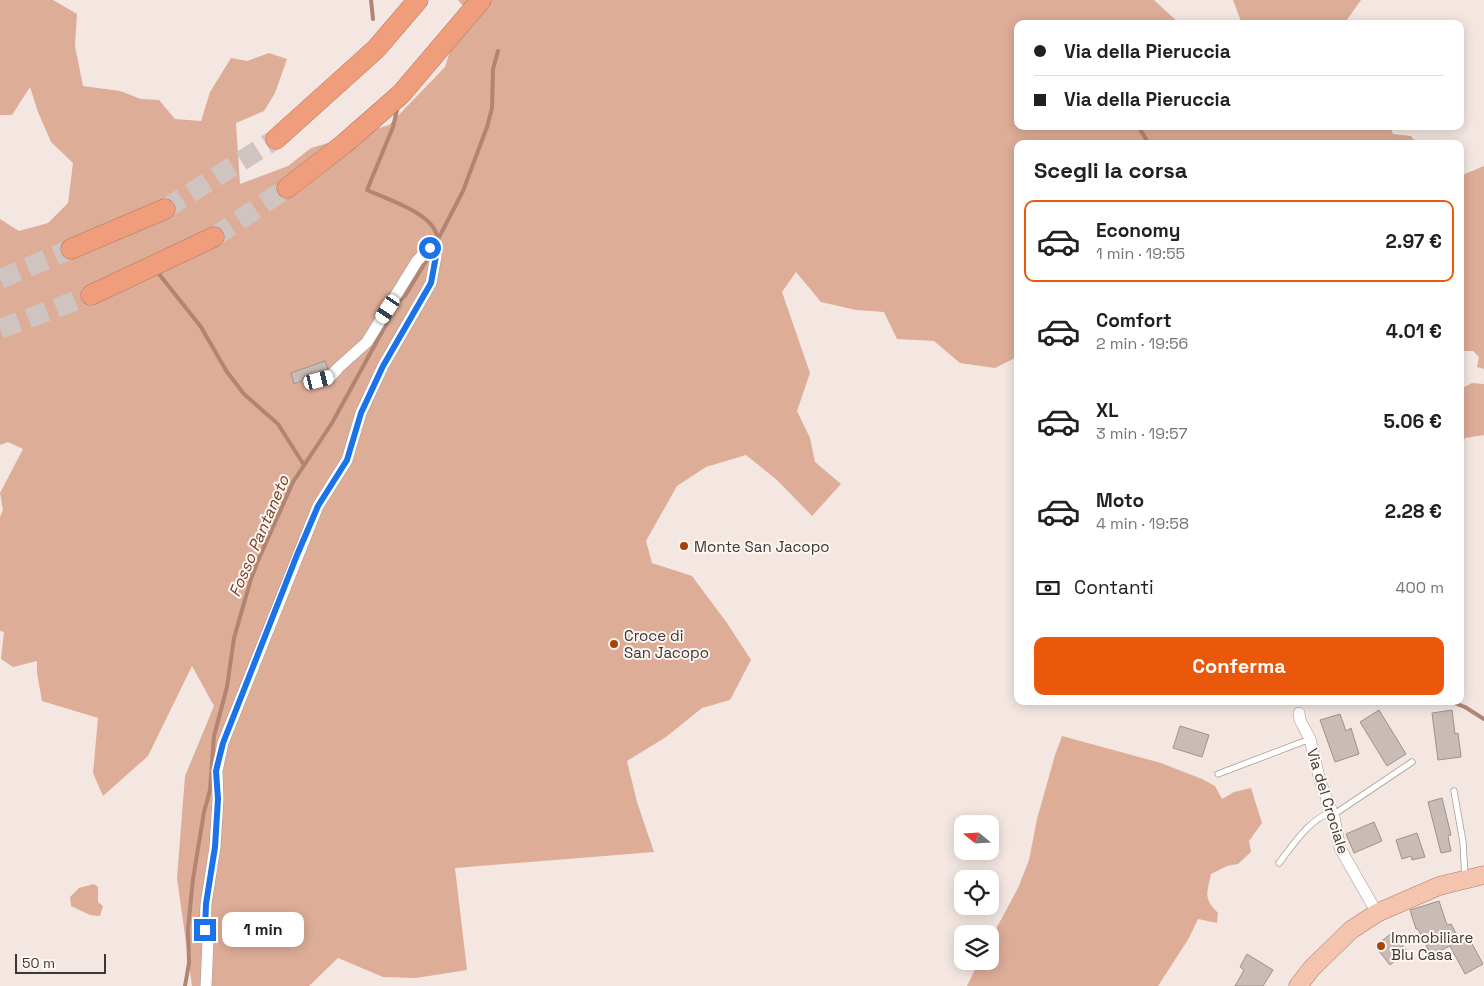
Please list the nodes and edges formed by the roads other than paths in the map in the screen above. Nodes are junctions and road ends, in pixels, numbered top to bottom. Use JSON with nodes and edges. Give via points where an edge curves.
{"nodes":[{"id":1,"x":418,"y":0,"type":"edge"},
{"id":2,"x":481,"y":0,"type":"edge"},
{"id":3,"x":276,"y":139,"type":"tunnel mouth"},
{"id":4,"x":287,"y":188,"type":"tunnel mouth"},
{"id":5,"x":165,"y":209,"type":"tunnel mouth"},
{"id":6,"x":214,"y":237,"type":"tunnel mouth"},
{"id":7,"x":71,"y":250,"type":"tunnel mouth"},
{"id":8,"x":91,"y":295,"type":"tunnel mouth"},
{"id":9,"x":309,"y":382,"type":"dead end"},
{"id":10,"x":1299,"y":713,"type":"dead end"},
{"id":11,"x":1310,"y":739,"type":"junction"},
{"id":12,"x":1412,"y":762,"type":"dead end"},
{"id":13,"x":1218,"y":774,"type":"dead end"},
{"id":14,"x":1454,"y":791,"type":"dead end"},
{"id":15,"x":1333,"y":814,"type":"junction"},
{"id":16,"x":1279,"y":864,"type":"dead end"},
{"id":17,"x":1484,"y":875,"type":"edge"},
{"id":18,"x":1466,"y":880,"type":"junction"},
{"id":19,"x":1377,"y":913,"type":"junction"},
{"id":20,"x":206,"y":986,"type":"edge"},
{"id":21,"x":1298,"y":986,"type":"edge"}],
"edges":[{"from":1,"to":3,"type":"highway","via":[[376,50]]},
{"from":2,"to":4,"type":"highway","via":[[400,94],[344,144]]},
{"from":5,"to":7,"type":"highway"},
{"from":6,"to":8,"type":"highway"},
{"from":9,"to":20,"type":"street","via":[[330,377],[367,342],[417,261],[433,252],[431,283],[383,366],[361,413],[347,460],[318,506],[223,743],[216,771],[215,847],[206,904]]},
{"from":10,"to":11,"type":"street","name":"Via del Crociale"},
{"from":11,"to":13,"type":"lane"},
{"from":11,"to":15,"type":"street","name":"Via del Crociale","via":[[1320,781]]},
{"from":12,"to":15,"type":"lane"},
{"from":14,"to":18,"type":"lane"},
{"from":15,"to":16,"type":"lane","via":[[1325,815],[1313,824]]},
{"from":15,"to":19,"type":"street","name":"Via del Crociale","via":[[1340,848]]},
{"from":17,"to":18,"type":"main road"},
{"from":18,"to":19,"type":"main road","via":[[1439,886]]},
{"from":19,"to":21,"type":"main road","via":[[1351,930]]}]}
